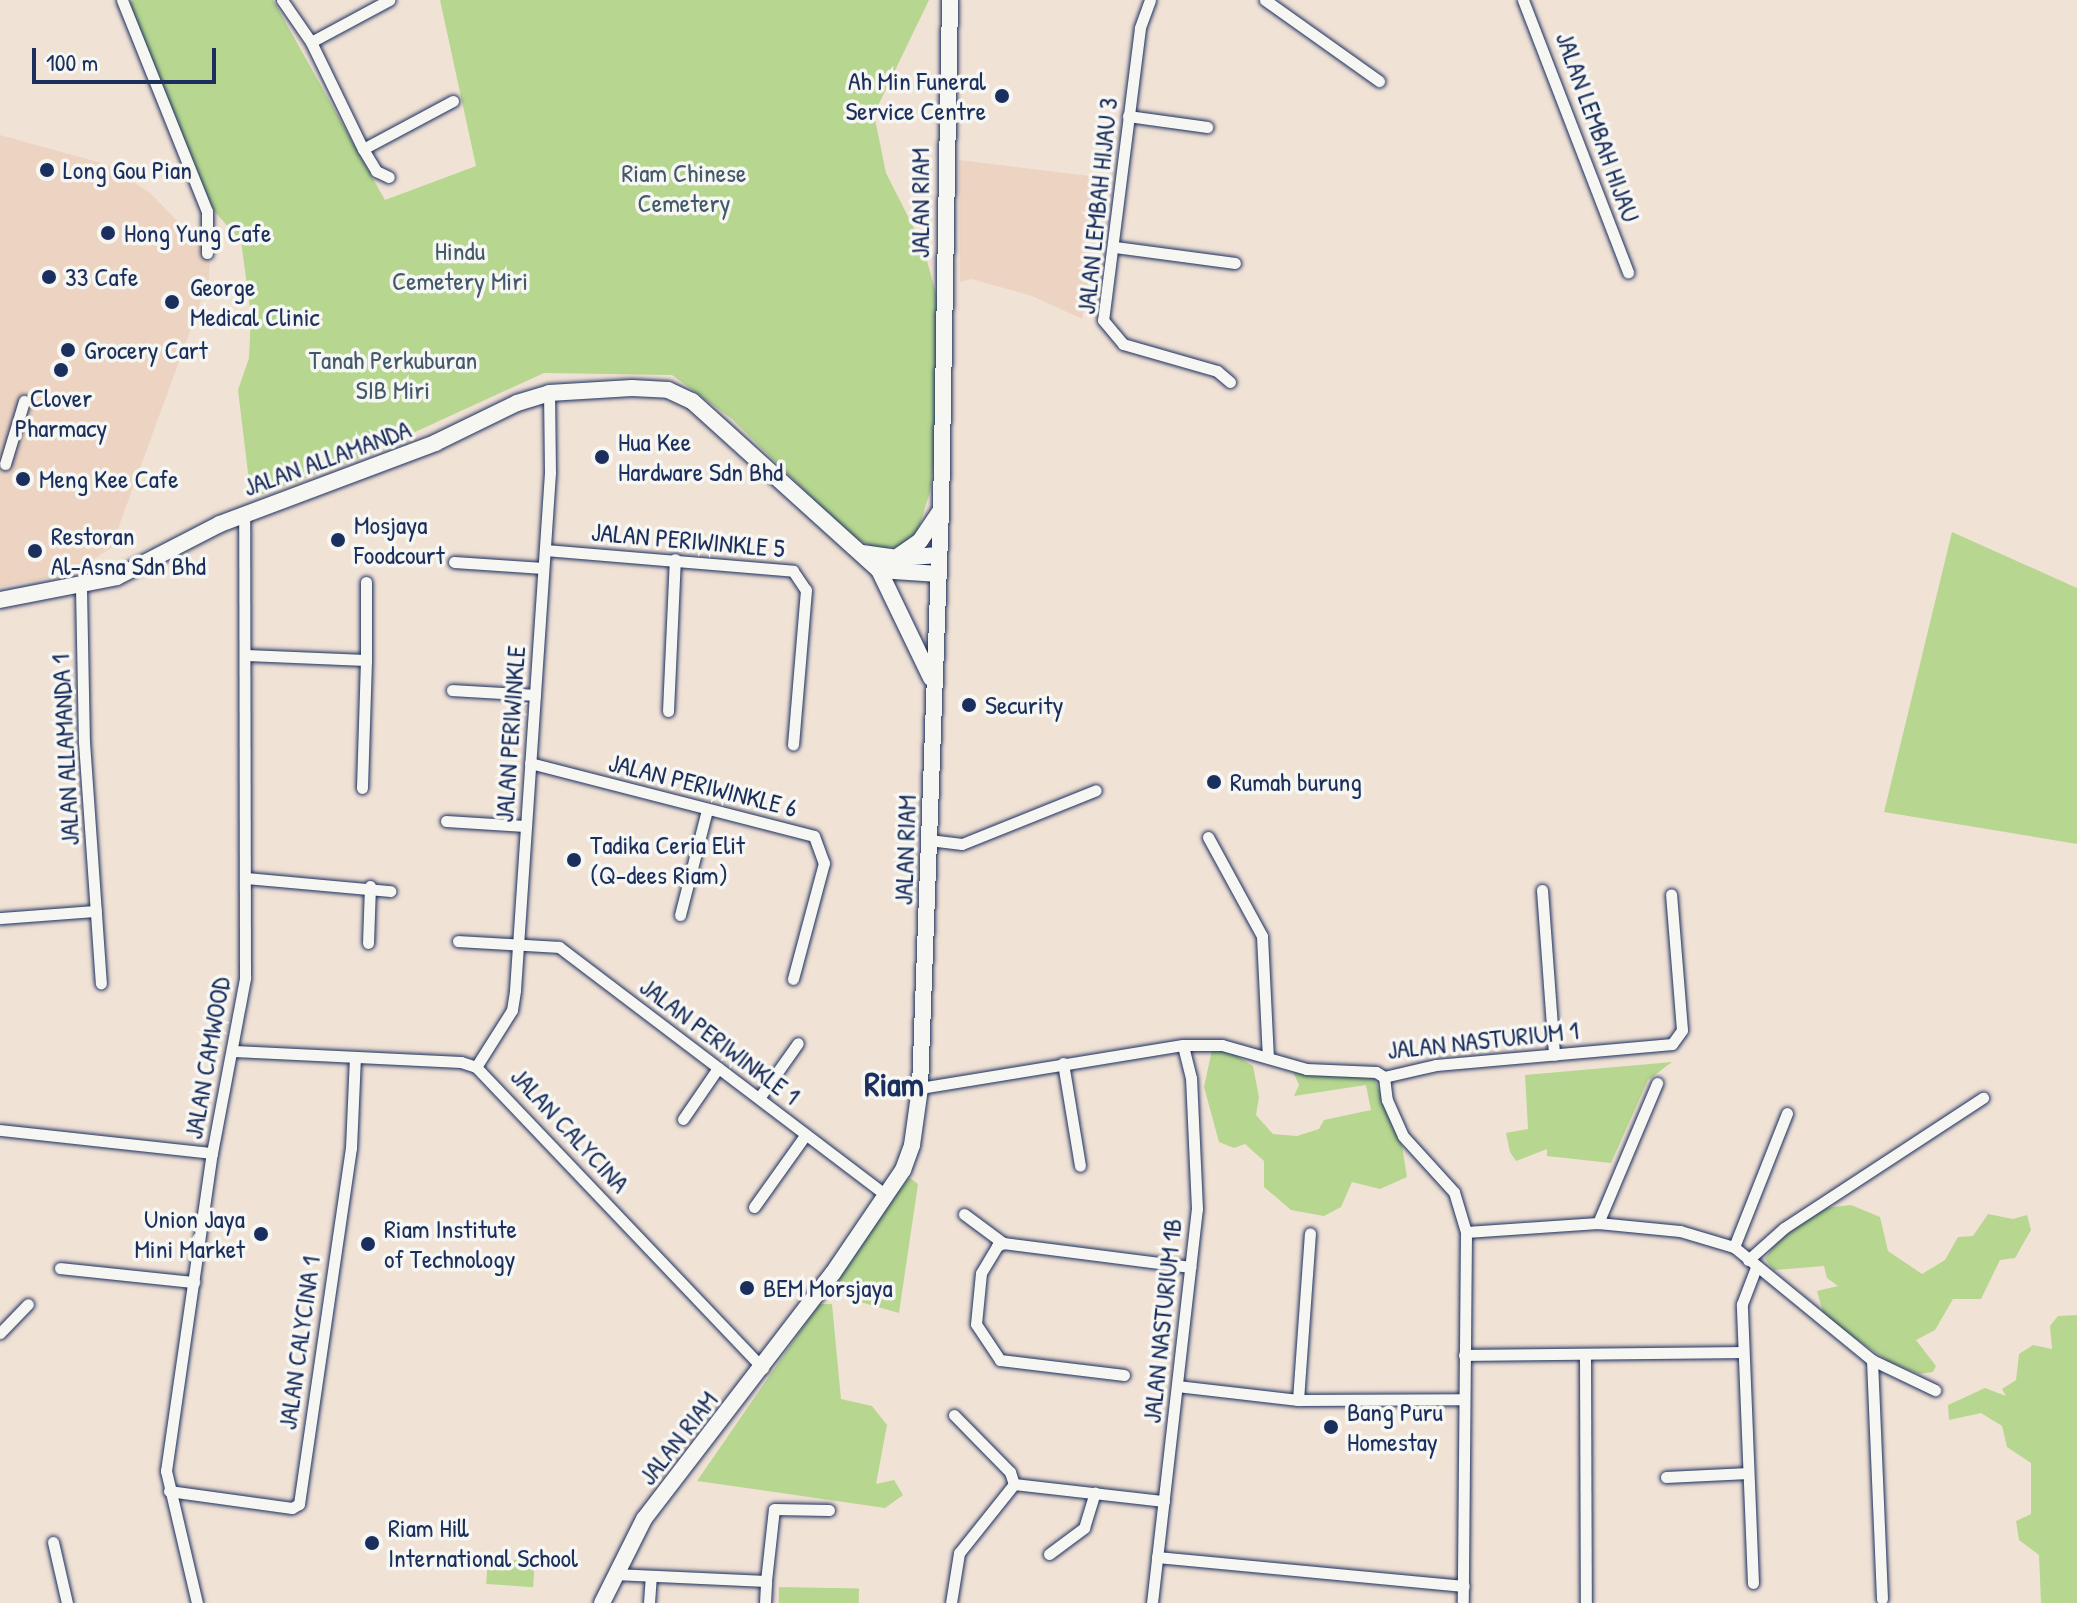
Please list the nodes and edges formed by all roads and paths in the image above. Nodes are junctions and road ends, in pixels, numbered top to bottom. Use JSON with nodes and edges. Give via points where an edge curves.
{"nodes":[{"id":1,"x":122,"y":0,"type":"edge"},
{"id":2,"x":282,"y":0,"type":"edge"},
{"id":3,"x":389,"y":0,"type":"edge"},
{"id":4,"x":950,"y":0,"type":"edge"},
{"id":5,"x":1150,"y":0,"type":"edge"},
{"id":6,"x":1265,"y":0,"type":"edge"},
{"id":7,"x":1523,"y":0,"type":"edge"},
{"id":8,"x":311,"y":42,"type":"junction"},
{"id":9,"x":1379,"y":81,"type":"dead end"},
{"id":10,"x":453,"y":101,"type":"dead end"},
{"id":11,"x":1128,"y":116,"type":"junction"},
{"id":12,"x":1207,"y":127,"type":"dead end"},
{"id":13,"x":363,"y":149,"type":"junction"},
{"id":14,"x":389,"y":177,"type":"dead end"},
{"id":15,"x":1115,"y":247,"type":"junction"},
{"id":16,"x":207,"y":253,"type":"dead end"},
{"id":17,"x":1235,"y":263,"type":"dead end"},
{"id":18,"x":1628,"y":272,"type":"dead end"},
{"id":19,"x":1230,"y":382,"type":"dead end"},
{"id":20,"x":549,"y":393,"type":"junction"},
{"id":21,"x":24,"y":401,"type":"dead end"},
{"id":22,"x":5,"y":464,"type":"dead end"},
{"id":23,"x":941,"y":510,"type":"junction"},
{"id":24,"x":244,"y":514,"type":"junction"},
{"id":25,"x":545,"y":550,"type":"junction"},
{"id":26,"x":857,"y":551,"type":"junction"},
{"id":27,"x":939,"y":555,"type":"junction"},
{"id":28,"x":896,"y":558,"type":"junction"},
{"id":29,"x":675,"y":559,"type":"junction"},
{"id":30,"x":454,"y":562,"type":"dead end"},
{"id":31,"x":543,"y":568,"type":"junction"},
{"id":32,"x":879,"y":570,"type":"junction"},
{"id":33,"x":939,"y":574,"type":"junction"},
{"id":34,"x":366,"y":582,"type":"dead end"},
{"id":35,"x":81,"y":588,"type":"junction"},
{"id":36,"x":0,"y":600,"type":"edge"},
{"id":37,"x":246,"y":655,"type":"junction"},
{"id":38,"x":366,"y":660,"type":"junction"},
{"id":39,"x":935,"y":687,"type":"junction"},
{"id":40,"x":452,"y":690,"type":"dead end"},
{"id":41,"x":535,"y":695,"type":"junction"},
{"id":42,"x":668,"y":711,"type":"dead end"},
{"id":43,"x":793,"y":744,"type":"dead end"},
{"id":44,"x":530,"y":763,"type":"junction"},
{"id":45,"x":362,"y":788,"type":"dead end"},
{"id":46,"x":1096,"y":790,"type":"dead end"},
{"id":47,"x":707,"y":810,"type":"junction"},
{"id":48,"x":446,"y":821,"type":"dead end"},
{"id":49,"x":525,"y":826,"type":"junction"},
{"id":50,"x":1208,"y":837,"type":"dead end"},
{"id":51,"x":929,"y":840,"type":"junction"},
{"id":52,"x":246,"y":878,"type":"junction"},
{"id":53,"x":370,"y":886,"type":"junction"},
{"id":54,"x":1542,"y":890,"type":"dead end"},
{"id":55,"x":390,"y":891,"type":"dead end"},
{"id":56,"x":1671,"y":894,"type":"dead end"},
{"id":57,"x":96,"y":911,"type":"junction"},
{"id":58,"x":680,"y":915,"type":"dead end"},
{"id":59,"x":0,"y":918,"type":"edge"},
{"id":60,"x":458,"y":941,"type":"dead end"},
{"id":61,"x":368,"y":943,"type":"dead end"},
{"id":62,"x":517,"y":947,"type":"junction"},
{"id":63,"x":793,"y":979,"type":"dead end"},
{"id":64,"x":101,"y":983,"type":"dead end"},
{"id":65,"x":798,"y":1043,"type":"dead end"},
{"id":66,"x":1183,"y":1045,"type":"junction"},
{"id":67,"x":234,"y":1051,"type":"junction"},
{"id":68,"x":1554,"y":1055,"type":"junction"},
{"id":69,"x":355,"y":1057,"type":"junction"},
{"id":70,"x":1268,"y":1057,"type":"junction"},
{"id":71,"x":1063,"y":1063,"type":"junction"},
{"id":72,"x":476,"y":1067,"type":"junction"},
{"id":73,"x":718,"y":1068,"type":"junction"},
{"id":74,"x":1384,"y":1077,"type":"junction"},
{"id":75,"x":1657,"y":1083,"type":"dead end"},
{"id":76,"x":920,"y":1088,"type":"junction"},
{"id":77,"x":759,"y":1098,"type":"junction"},
{"id":78,"x":1983,"y":1098,"type":"dead end"},
{"id":79,"x":1787,"y":1113,"type":"dead end"},
{"id":80,"x":683,"y":1119,"type":"dead end"},
{"id":81,"x":0,"y":1130,"type":"edge"},
{"id":82,"x":804,"y":1137,"type":"junction"},
{"id":83,"x":212,"y":1153,"type":"junction"},
{"id":84,"x":1080,"y":1166,"type":"dead end"},
{"id":85,"x":886,"y":1195,"type":"junction"},
{"id":86,"x":754,"y":1207,"type":"dead end"},
{"id":87,"x":964,"y":1214,"type":"dead end"},
{"id":88,"x":1598,"y":1223,"type":"junction"},
{"id":89,"x":1466,"y":1232,"type":"junction"},
{"id":90,"x":1310,"y":1233,"type":"dead end"},
{"id":91,"x":1003,"y":1243,"type":"junction"},
{"id":92,"x":1734,"y":1247,"type":"junction"},
{"id":93,"x":1752,"y":1264,"type":"junction"},
{"id":94,"x":1190,"y":1267,"type":"junction"},
{"id":95,"x":60,"y":1268,"type":"dead end"},
{"id":96,"x":194,"y":1282,"type":"junction"},
{"id":97,"x":28,"y":1304,"type":"dead end"},
{"id":98,"x":0,"y":1333,"type":"edge"},
{"id":99,"x":1742,"y":1352,"type":"junction"},
{"id":100,"x":1464,"y":1355,"type":"junction"},
{"id":101,"x":1585,"y":1355,"type":"junction"},
{"id":102,"x":1872,"y":1360,"type":"junction"},
{"id":103,"x":763,"y":1368,"type":"junction"},
{"id":104,"x":1124,"y":1375,"type":"dead end"},
{"id":105,"x":1177,"y":1386,"type":"junction"},
{"id":106,"x":1935,"y":1390,"type":"dead end"},
{"id":107,"x":1463,"y":1399,"type":"junction"},
{"id":108,"x":1298,"y":1400,"type":"junction"},
{"id":109,"x":954,"y":1415,"type":"dead end"},
{"id":110,"x":1748,"y":1473,"type":"junction"},
{"id":111,"x":1666,"y":1477,"type":"dead end"},
{"id":112,"x":1014,"y":1484,"type":"junction"},
{"id":113,"x":169,"y":1491,"type":"junction"},
{"id":114,"x":1095,"y":1493,"type":"junction"},
{"id":115,"x":1164,"y":1501,"type":"junction"},
{"id":116,"x":829,"y":1510,"type":"dead end"},
{"id":117,"x":53,"y":1542,"type":"dead end"},
{"id":118,"x":1049,"y":1554,"type":"dead end"},
{"id":119,"x":1157,"y":1557,"type":"junction"},
{"id":120,"x":614,"y":1574,"type":"junction"},
{"id":121,"x":651,"y":1576,"type":"junction"},
{"id":122,"x":766,"y":1581,"type":"junction"},
{"id":123,"x":1753,"y":1583,"type":"dead end"},
{"id":124,"x":1464,"y":1586,"type":"junction"},
{"id":125,"x":1882,"y":1599,"type":"dead end"},
{"id":126,"x":67,"y":1603,"type":"edge"},
{"id":127,"x":197,"y":1603,"type":"edge"},
{"id":128,"x":602,"y":1603,"type":"edge"},
{"id":129,"x":649,"y":1603,"type":"edge"},
{"id":130,"x":765,"y":1603,"type":"edge"},
{"id":131,"x":951,"y":1603,"type":"edge"},
{"id":132,"x":1152,"y":1603,"type":"edge"},
{"id":133,"x":1463,"y":1603,"type":"edge"},
{"id":134,"x":1586,"y":1603,"type":"edge"}],
"edges":[{"from":1,"to":16,"type":"street","via":[[207,211]]},
{"from":2,"to":8,"type":"street"},
{"from":3,"to":8,"type":"street"},
{"from":4,"to":23,"type":"main road","name":"JALAN RIAM"},
{"from":5,"to":11,"type":"street","name":"JALAN LEMBAH HIJAU 3","via":[[1140,28]]},
{"from":6,"to":9,"type":"street"},
{"from":7,"to":18,"type":"street","name":"JALAN LEMBAH HIJAU"},
{"from":8,"to":13,"type":"street"},
{"from":10,"to":13,"type":"street"},
{"from":11,"to":12,"type":"street"},
{"from":11,"to":15,"type":"street","name":"JALAN LEMBAH HIJAU 3"},
{"from":13,"to":14,"type":"street","via":[[376,171]]},
{"from":15,"to":17,"type":"street"},
{"from":15,"to":19,"type":"street","name":"JALAN LEMBAH HIJAU 3","via":[[1106,329],[1135,349],[1217,371]]},
{"from":20,"to":24,"type":"main road","name":"JALAN ALLAMANDA","via":[[398,458]]},
{"from":20,"to":25,"type":"street","name":"JALAN PERIWINKLE"},
{"from":20,"to":26,"type":"main road","name":"JALAN ALLAMANDA","via":[[668,390],[692,401]]},
{"from":21,"to":22,"type":"street"},
{"from":23,"to":27,"type":"main road","name":"JALAN RIAM"},
{"from":23,"to":28,"type":"main road","via":[[920,541]]},
{"from":24,"to":35,"type":"main road","name":"JALAN ALLAMANDA","via":[[144,566]]},
{"from":24,"to":37,"type":"street","name":"JALAN CAMWOOD"},
{"from":25,"to":29,"type":"street","name":"JALAN PERIWINKLE 5"},
{"from":25,"to":31,"type":"street","name":"JALAN PERIWINKLE"},
{"from":26,"to":28,"type":"main road"},
{"from":26,"to":32,"type":"main road","name":"JALAN ALLAMANDA"},
{"from":27,"to":28,"type":"main road"},
{"from":27,"to":33,"type":"main road","name":"JALAN RIAM"},
{"from":29,"to":42,"type":"street"},
{"from":29,"to":43,"type":"street","name":"JALAN PERIWINKLE 5","via":[[785,568],[804,583]]},
{"from":30,"to":31,"type":"street"},
{"from":31,"to":41,"type":"street","name":"JALAN PERIWINKLE"},
{"from":32,"to":33,"type":"main road"},
{"from":32,"to":39,"type":"main road","name":"JALAN ALLAMANDA","via":[[909,622]]},
{"from":33,"to":39,"type":"main road","name":"JALAN RIAM"},
{"from":34,"to":38,"type":"street"},
{"from":35,"to":36,"type":"main road","name":"JALAN ALLAMANDA"},
{"from":35,"to":57,"type":"street","name":"JALAN ALLAMANDA 1"},
{"from":37,"to":38,"type":"street"},
{"from":37,"to":52,"type":"street","name":"JALAN CAMWOOD"},
{"from":38,"to":45,"type":"street"},
{"from":39,"to":51,"type":"main road","name":"JALAN RIAM"},
{"from":40,"to":41,"type":"street"},
{"from":41,"to":44,"type":"street","name":"JALAN PERIWINKLE"},
{"from":44,"to":47,"type":"street","name":"JALAN PERIWINKLE 6"},
{"from":44,"to":49,"type":"street","name":"JALAN PERIWINKLE"},
{"from":46,"to":51,"type":"street","via":[[962,844]]},
{"from":47,"to":58,"type":"street"},
{"from":47,"to":63,"type":"street","name":"JALAN PERIWINKLE 6","via":[[814,836],[821,844],[824,863]]},
{"from":48,"to":49,"type":"street"},
{"from":49,"to":62,"type":"street","name":"JALAN PERIWINKLE"},
{"from":50,"to":70,"type":"street","via":[[1262,936]]},
{"from":51,"to":76,"type":"main road","name":"JALAN RIAM"},
{"from":52,"to":53,"type":"street"},
{"from":52,"to":67,"type":"street","name":"JALAN CAMWOOD","via":[[245,978]]},
{"from":53,"to":55,"type":"street"},
{"from":53,"to":61,"type":"street"},
{"from":54,"to":68,"type":"street"},
{"from":56,"to":68,"type":"street","name":"JALAN NASTURIUM 1","via":[[1682,1030],[1672,1044]]},
{"from":57,"to":59,"type":"street"},
{"from":57,"to":64,"type":"street","name":"JALAN ALLAMANDA 1"},
{"from":60,"to":62,"type":"street","name":"JALAN PERIWINKLE 1"},
{"from":62,"to":72,"type":"street","name":"JALAN PERIWINKLE","via":[[512,1010]]},
{"from":62,"to":73,"type":"street","name":"JALAN PERIWINKLE 1","via":[[559,947]]},
{"from":65,"to":77,"type":"street"},
{"from":66,"to":70,"type":"street","name":"JALAN NASTURIUM 1","via":[[1222,1045]]},
{"from":66,"to":71,"type":"street","name":"JALAN NASTURIUM 1"},
{"from":66,"to":94,"type":"street","name":"JALAN NASTURIUM 1B","via":[[1191,1078],[1197,1209]]},
{"from":67,"to":69,"type":"street","name":"JALAN CALYCINA"},
{"from":67,"to":83,"type":"street","name":"JALAN CAMWOOD"},
{"from":68,"to":74,"type":"street","name":"JALAN NASTURIUM 1","via":[[1436,1065]]},
{"from":69,"to":72,"type":"street","name":"JALAN CALYCINA"},
{"from":69,"to":113,"type":"street","name":"JALAN CALYCINA 1","via":[[351,1148],[299,1504],[292,1508]]},
{"from":70,"to":74,"type":"street","name":"JALAN NASTURIUM 1","via":[[1306,1069],[1376,1072]]},
{"from":71,"to":76,"type":"street","name":"JALAN NASTURIUM 1"},
{"from":71,"to":84,"type":"street"},
{"from":72,"to":103,"type":"street","name":"JALAN CALYCINA"},
{"from":73,"to":77,"type":"street","name":"JALAN PERIWINKLE 1"},
{"from":73,"to":80,"type":"street"},
{"from":74,"to":89,"type":"street","via":[[1387,1100],[1403,1136],[1454,1192]]},
{"from":75,"to":88,"type":"street"},
{"from":76,"to":85,"type":"main road","name":"JALAN RIAM","via":[[912,1145]]},
{"from":77,"to":82,"type":"street","name":"JALAN PERIWINKLE 1"},
{"from":78,"to":93,"type":"street","via":[[1784,1228]]},
{"from":79,"to":92,"type":"street"},
{"from":81,"to":83,"type":"street","via":[[13,1136]]},
{"from":82,"to":85,"type":"street","name":"JALAN PERIWINKLE 1"},
{"from":82,"to":86,"type":"street"},
{"from":83,"to":96,"type":"street","name":"JALAN CAMWOOD"},
{"from":85,"to":103,"type":"main road","name":"JALAN RIAM"},
{"from":87,"to":91,"type":"street"},
{"from":88,"to":89,"type":"street"},
{"from":88,"to":92,"type":"street","via":[[1680,1231]]},
{"from":89,"to":100,"type":"street"},
{"from":90,"to":108,"type":"street"},
{"from":91,"to":94,"type":"street"},
{"from":91,"to":104,"type":"street","via":[[981,1273],[976,1324],[1000,1360]]},
{"from":92,"to":93,"type":"street"},
{"from":93,"to":99,"type":"street","via":[[1742,1304]]},
{"from":93,"to":102,"type":"street"},
{"from":94,"to":105,"type":"street","name":"JALAN NASTURIUM 1B"},
{"from":95,"to":96,"type":"street"},
{"from":96,"to":113,"type":"street","name":"JALAN CAMWOOD","via":[[166,1471]]},
{"from":97,"to":98,"type":"street"},
{"from":99,"to":101,"type":"street"},
{"from":99,"to":110,"type":"street"},
{"from":100,"to":101,"type":"street"},
{"from":100,"to":107,"type":"street"},
{"from":101,"to":134,"type":"street"},
{"from":102,"to":106,"type":"street"},
{"from":102,"to":125,"type":"street"},
{"from":103,"to":120,"type":"main road","name":"JALAN RIAM","via":[[644,1519]]},
{"from":105,"to":108,"type":"street"},
{"from":105,"to":115,"type":"street","name":"JALAN NASTURIUM 1B"},
{"from":107,"to":108,"type":"street"},
{"from":107,"to":124,"type":"street"},
{"from":109,"to":112,"type":"street","via":[[1010,1472]]},
{"from":110,"to":111,"type":"street"},
{"from":110,"to":123,"type":"street"},
{"from":112,"to":114,"type":"street"},
{"from":112,"to":131,"type":"street","via":[[959,1553]]},
{"from":113,"to":127,"type":"street","name":"JALAN CAMWOOD"},
{"from":114,"to":115,"type":"street"},
{"from":114,"to":118,"type":"street","via":[[1084,1528]]},
{"from":115,"to":119,"type":"street","name":"JALAN NASTURIUM 1B"},
{"from":116,"to":122,"type":"street","via":[[774,1509]]},
{"from":117,"to":126,"type":"street"},
{"from":119,"to":124,"type":"street"},
{"from":119,"to":132,"type":"street","name":"JALAN NASTURIUM 1B"},
{"from":120,"to":121,"type":"street"},
{"from":120,"to":128,"type":"main road","name":"JALAN RIAM"},
{"from":121,"to":122,"type":"street"},
{"from":121,"to":129,"type":"street"},
{"from":122,"to":130,"type":"street"},
{"from":124,"to":133,"type":"street"}]}
